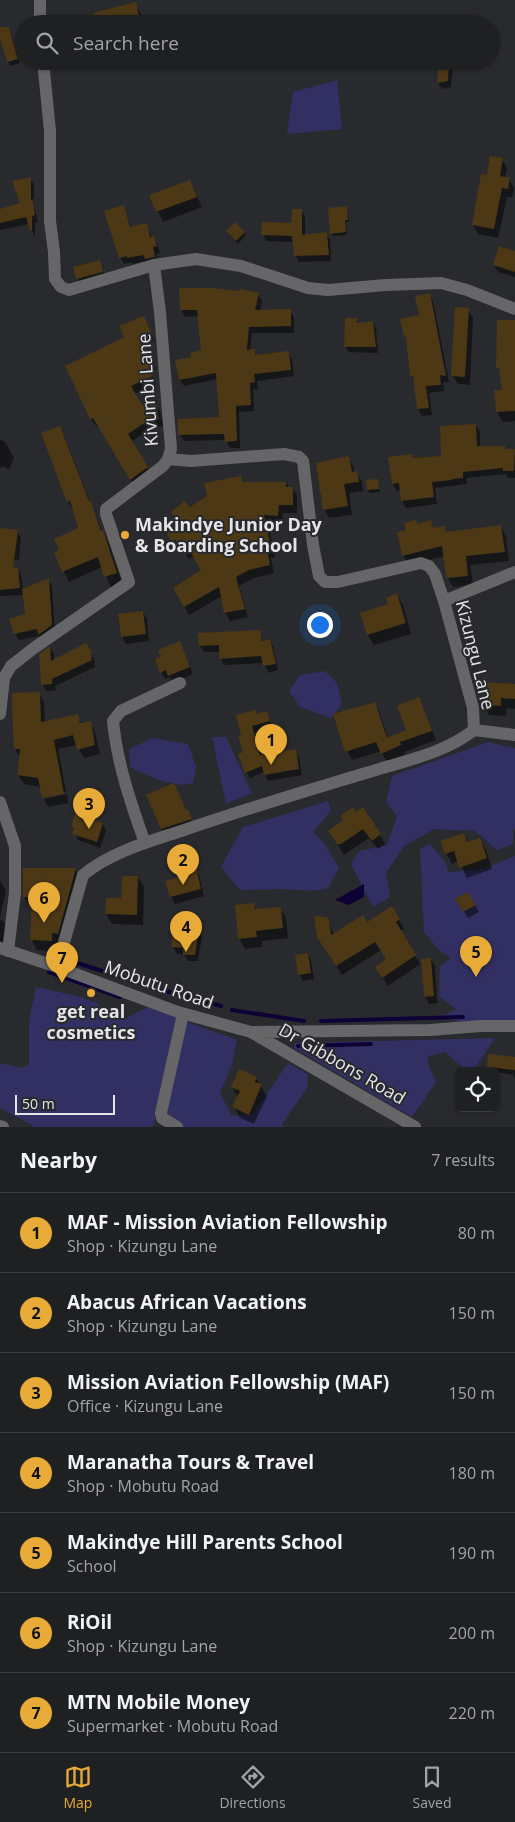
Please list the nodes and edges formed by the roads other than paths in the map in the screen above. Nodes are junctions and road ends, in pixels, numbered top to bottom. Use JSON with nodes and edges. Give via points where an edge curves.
{"nodes":[{"id":1,"x":40,"y":0,"type":"edge"},
{"id":2,"x":40,"y":15,"type":"edge"},
{"id":3,"x":44,"y":70,"type":"edge"},
{"id":4,"x":154,"y":265,"type":"junction"},
{"id":5,"x":515,"y":309,"type":"edge"},
{"id":6,"x":168,"y":459,"type":"junction"},
{"id":7,"x":515,"y":572,"type":"edge"},
{"id":8,"x":444,"y":601,"type":"junction"},
{"id":9,"x":180,"y":682,"type":"dead end"},
{"id":10,"x":0,"y":714,"type":"edge"},
{"id":11,"x":474,"y":730,"type":"junction"},
{"id":12,"x":515,"y":735,"type":"edge"},
{"id":13,"x":0,"y":802,"type":"edge"},
{"id":14,"x":145,"y":843,"type":"junction"},
{"id":15,"x":4,"y":950,"type":"edge"},
{"id":16,"x":57,"y":967,"type":"junction"},
{"id":17,"x":183,"y":1014,"type":"junction"},
{"id":18,"x":515,"y":1026,"type":"edge"},
{"id":19,"x":251,"y":1032,"type":"junction"},
{"id":20,"x":160,"y":1123,"type":"edge"},
{"id":21,"x":177,"y":1127,"type":"edge"},
{"id":22,"x":415,"y":1127,"type":"edge"}],
"edges":[{"from":1,"to":2,"type":"street"},
{"from":3,"to":4,"type":"street","via":[[50,131],[50,221],[55,279],[61,287],[69,290]]},
{"from":4,"to":5,"type":"street","via":[[196,260],[214,262],[241,266],[308,288],[328,290],[441,283]]},
{"from":4,"to":6,"type":"street","name":"Kivumbi Lane","via":[[172,449]]},
{"from":6,"to":8,"type":"street","name":"Kizungu Lane","via":[[191,461],[284,454],[298,457],[303,461],[314,552],[320,576],[325,582],[338,582],[421,563],[429,566],[435,574]]},
{"from":6,"to":10,"type":"street","name":"Kivumbi Lane","via":[[106,508],[129,582],[11,666],[4,678]]},
{"from":7,"to":8,"type":"street"},
{"from":8,"to":11,"type":"street","name":"Kizungu Lane","via":[[473,708]]},
{"from":9,"to":14,"type":"street","via":[[121,711],[113,721],[115,741]]},
{"from":11,"to":12,"type":"street"},
{"from":11,"to":14,"type":"street","name":"Kizungu Lane","via":[[461,740],[427,754]]},
{"from":13,"to":15,"type":"street","via":[[16,846],[15,893]]},
{"from":14,"to":16,"type":"street","name":"Kizungu Lane","via":[[93,867],[83,875]]},
{"from":15,"to":16,"type":"street","name":"Mobutu Road"},
{"from":16,"to":17,"type":"street","name":"Mobutu Road"},
{"from":17,"to":19,"type":"street","name":"Mobutu Road"},
{"from":17,"to":20,"type":"street"},
{"from":18,"to":19,"type":"street"},
{"from":19,"to":22,"type":"street","name":"Dr Gibbons Road"},
{"from":20,"to":21,"type":"street"}]}
